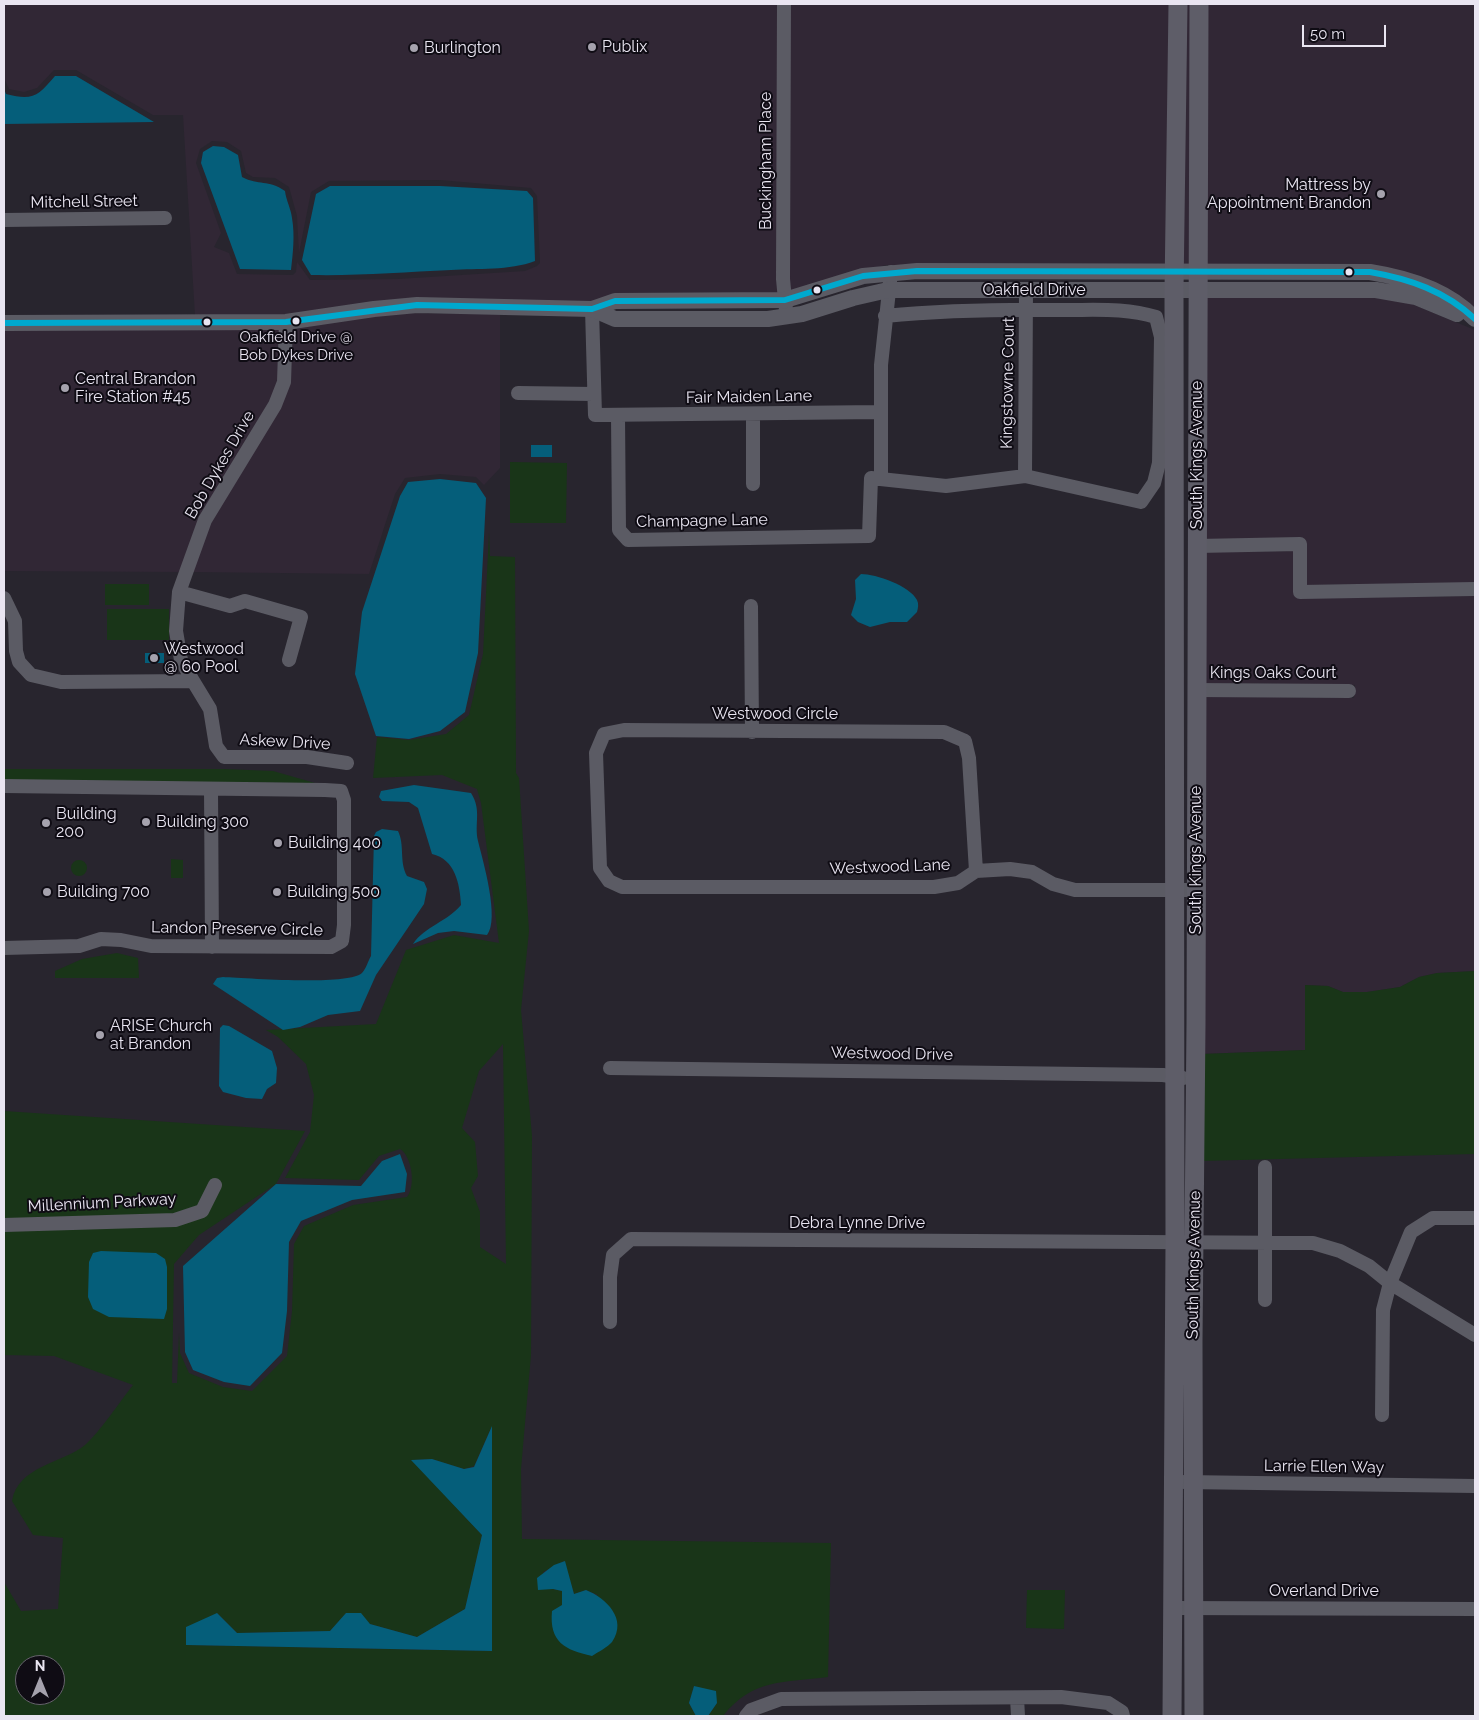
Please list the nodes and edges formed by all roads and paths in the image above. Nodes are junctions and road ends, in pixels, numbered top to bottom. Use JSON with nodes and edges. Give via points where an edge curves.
{"nodes":[{"id":1,"x":784,"y":4,"type":"edge"},
{"id":2,"x":1178,"y":4,"type":"edge"},
{"id":3,"x":1199,"y":4,"type":"edge"},
{"id":4,"x":165,"y":218,"type":"dead end"},
{"id":5,"x":4,"y":220,"type":"edge"},
{"id":6,"x":1174,"y":270,"type":"junction"},
{"id":7,"x":1198,"y":270,"type":"junction"},
{"id":8,"x":891,"y":272,"type":"junction"},
{"id":9,"x":888,"y":290,"type":"junction"},
{"id":10,"x":1026,"y":290,"type":"junction"},
{"id":11,"x":1174,"y":290,"type":"junction"},
{"id":12,"x":1198,"y":291,"type":"junction"},
{"id":13,"x":785,"y":300,"type":"junction"},
{"id":14,"x":592,"y":309,"type":"junction"},
{"id":15,"x":1027,"y":309,"type":"junction"},
{"id":16,"x":885,"y":316,"type":"junction"},
{"id":17,"x":787,"y":317,"type":"junction"},
{"id":18,"x":1475,"y":321,"type":"edge"},
{"id":19,"x":286,"y":322,"type":"junction"},
{"id":20,"x":4,"y":323,"type":"edge"},
{"id":21,"x":1174,"y":371,"type":"junction"},
{"id":22,"x":518,"y":393,"type":"dead end"},
{"id":23,"x":594,"y":394,"type":"junction"},
{"id":24,"x":880,"y":412,"type":"junction"},
{"id":25,"x":753,"y":415,"type":"junction"},
{"id":26,"x":618,"y":416,"type":"junction"},
{"id":27,"x":1025,"y":476,"type":"junction"},
{"id":28,"x":881,"y":479,"type":"junction"},
{"id":29,"x":753,"y":484,"type":"dead end"},
{"id":30,"x":1196,"y":516,"type":"junction"},
{"id":31,"x":1197,"y":546,"type":"junction"},
{"id":32,"x":1475,"y":590,"type":"edge"},
{"id":33,"x":179,"y":592,"type":"junction"},
{"id":34,"x":4,"y":598,"type":"edge"},
{"id":35,"x":751,"y":606,"type":"dead end"},
{"id":36,"x":289,"y":660,"type":"dead end"},
{"id":37,"x":193,"y":681,"type":"junction"},
{"id":38,"x":1196,"y":690,"type":"junction"},
{"id":39,"x":1349,"y":691,"type":"dead end"},
{"id":40,"x":752,"y":732,"type":"junction"},
{"id":41,"x":347,"y":763,"type":"dead end"},
{"id":42,"x":4,"y":786,"type":"edge"},
{"id":43,"x":211,"y":789,"type":"junction"},
{"id":44,"x":976,"y":871,"type":"junction"},
{"id":45,"x":609,"y":881,"type":"joint"},
{"id":46,"x":1174,"y":890,"type":"junction"},
{"id":47,"x":1196,"y":890,"type":"junction"},
{"id":48,"x":212,"y":947,"type":"junction"},
{"id":49,"x":4,"y":948,"type":"edge"},
{"id":50,"x":610,"y":1068,"type":"dead end"},
{"id":51,"x":1174,"y":1078,"type":"junction"},
{"id":52,"x":1196,"y":1078,"type":"junction"},
{"id":53,"x":1265,"y":1167,"type":"dead end"},
{"id":54,"x":215,"y":1185,"type":"dead end"},
{"id":55,"x":1475,"y":1218,"type":"edge"},
{"id":56,"x":4,"y":1225,"type":"edge"},
{"id":57,"x":1175,"y":1242,"type":"junction"},
{"id":58,"x":1194,"y":1243,"type":"junction"},
{"id":59,"x":1266,"y":1243,"type":"junction"},
{"id":60,"x":1390,"y":1283,"type":"junction"},
{"id":61,"x":1265,"y":1300,"type":"dead end"},
{"id":62,"x":610,"y":1322,"type":"dead end"},
{"id":63,"x":1475,"y":1335,"type":"edge"},
{"id":64,"x":1382,"y":1414,"type":"dead end"},
{"id":65,"x":1172,"y":1482,"type":"junction"},
{"id":66,"x":1193,"y":1482,"type":"junction"},
{"id":67,"x":1475,"y":1486,"type":"edge"},
{"id":68,"x":1172,"y":1608,"type":"junction"},
{"id":69,"x":1193,"y":1608,"type":"junction"},
{"id":70,"x":1475,"y":1609,"type":"edge"},
{"id":71,"x":1017,"y":1698,"type":"junction"},
{"id":72,"x":746,"y":1716,"type":"edge"},
{"id":73,"x":1018,"y":1716,"type":"edge"},
{"id":74,"x":1124,"y":1716,"type":"edge"},
{"id":75,"x":1172,"y":1716,"type":"edge"},
{"id":76,"x":1194,"y":1716,"type":"edge"}],
"edges":[{"from":1,"to":13,"type":"street","name":"Buckingham Place"},
{"from":2,"to":6,"type":"main road","name":"South Kings Avenue"},
{"from":3,"to":7,"type":"main road","name":"South Kings Avenue"},
{"from":4,"to":5,"type":"street","name":"Mitchell Street"},
{"from":6,"to":7,"type":"street","name":"Oakfield Drive"},
{"from":6,"to":8,"type":"street","name":"Oakfield Drive"},
{"from":6,"to":11,"type":"main road","name":"South Kings Avenue"},
{"from":7,"to":12,"type":"main road","name":"South Kings Avenue"},
{"from":7,"to":18,"type":"street","name":"Oakfield Drive","via":[[1381,274],[1429,289],[1458,304]]},
{"from":8,"to":9,"type":"street"},
{"from":8,"to":13,"type":"street","name":"Oakfield Drive","via":[[856,278]]},
{"from":9,"to":10,"type":"street","name":"Oakfield Drive"},
{"from":9,"to":16,"type":"street"},
{"from":9,"to":17,"type":"street","name":"Oakfield Drive"},
{"from":10,"to":11,"type":"street","name":"Oakfield Drive"},
{"from":10,"to":15,"type":"street","name":"Kingstowne Court"},
{"from":11,"to":12,"type":"street","name":"Oakfield Drive"},
{"from":11,"to":21,"type":"main road","name":"South Kings Avenue"},
{"from":12,"to":18,"type":"street","name":"Oakfield Drive","via":[[1390,291],[1422,299]]},
{"from":12,"to":30,"type":"main road","name":"South Kings Avenue"},
{"from":13,"to":14,"type":"street","name":"Oakfield Drive","via":[[615,301]]},
{"from":13,"to":17,"type":"street","name":"Buckingham Place"},
{"from":14,"to":17,"type":"street","name":"Oakfield Drive","via":[[616,319],[750,320]]},
{"from":14,"to":19,"type":"street","name":"Oakfield Drive","via":[[402,306]]},
{"from":14,"to":23,"type":"street"},
{"from":15,"to":16,"type":"street","via":[[930,311]]},
{"from":15,"to":27,"type":"street","name":"Kingstowne Court"},
{"from":15,"to":27,"type":"street","via":[[1136,311],[1156,317],[1160,337],[1159,463],[1154,483],[1141,502]]},
{"from":16,"to":24,"type":"street"},
{"from":19,"to":20,"type":"street","name":"Oakfield Drive"},
{"from":19,"to":33,"type":"street","name":"Bob Dykes Drive","via":[[284,382],[275,405],[205,520]]},
{"from":21,"to":30,"type":"main road","via":[[1183,450],[1183,495],[1187,507]]},
{"from":21,"to":46,"type":"main road","name":"South Kings Avenue"},
{"from":22,"to":23,"type":"street"},
{"from":23,"to":26,"type":"street","via":[[595,415]]},
{"from":24,"to":25,"type":"street","name":"Fair Maiden Lane"},
{"from":24,"to":28,"type":"street"},
{"from":25,"to":26,"type":"street","name":"Fair Maiden Lane"},
{"from":25,"to":29,"type":"street"},
{"from":26,"to":28,"type":"street","name":"Champagne Lane","via":[[619,530],[628,540],[869,536],[871,478]]},
{"from":27,"to":28,"type":"street","via":[[946,486]]},
{"from":30,"to":31,"type":"main road","name":"South Kings Avenue"},
{"from":31,"to":32,"type":"street","via":[[1300,544],[1300,592]]},
{"from":31,"to":38,"type":"main road","name":"South Kings Avenue"},
{"from":33,"to":36,"type":"street","via":[[230,606],[245,602],[301,617]]},
{"from":33,"to":37,"type":"street","name":"Bob Dykes Drive","via":[[176,632],[181,660]]},
{"from":34,"to":37,"type":"street","via":[[16,621],[19,662],[31,676],[62,682]]},
{"from":35,"to":40,"type":"street"},
{"from":37,"to":41,"type":"street","name":"Askew Drive","via":[[210,709],[216,746],[224,757],[307,757]]},
{"from":38,"to":39,"type":"street","name":"Kings Oaks Court"},
{"from":38,"to":47,"type":"main road","name":"South Kings Avenue"},
{"from":40,"to":44,"type":"street","name":"Westwood Circle","via":[[944,732],[965,741],[969,758]]},
{"from":40,"to":45,"type":"street","name":"Westwood Circle","via":[[624,730],[604,734],[596,753],[600,868]]},
{"from":42,"to":43,"type":"street","name":"Landon Preserve Circle"},
{"from":43,"to":48,"type":"street"},
{"from":43,"to":48,"type":"street","name":"Landon Preserve Circle","via":[[341,791],[344,800],[342,941],[331,948]]},
{"from":44,"to":45,"type":"street","name":"Westwood Lane","via":[[958,883],[934,887],[622,887]]},
{"from":44,"to":46,"type":"street","name":"Westwood Lane","via":[[1010,869],[1032,872],[1053,884],[1075,890]]},
{"from":46,"to":47,"type":"street","name":"Westwood Lane"},
{"from":46,"to":51,"type":"main road","name":"South Kings Avenue"},
{"from":47,"to":52,"type":"main road","name":"South Kings Avenue"},
{"from":48,"to":49,"type":"street","name":"Landon Preserve Circle","via":[[151,946],[101,939],[79,946]]},
{"from":50,"to":51,"type":"street","name":"Westwood Drive","via":[[1163,1075]]},
{"from":51,"to":52,"type":"street","name":"Westwood Drive"},
{"from":51,"to":57,"type":"main road","name":"South Kings Avenue"},
{"from":52,"to":58,"type":"main road","name":"South Kings Avenue"},
{"from":53,"to":59,"type":"street"},
{"from":54,"to":56,"type":"street","name":"Millennium Parkway","via":[[202,1210],[175,1220]]},
{"from":55,"to":60,"type":"street","via":[[1433,1218],[1411,1232]]},
{"from":57,"to":58,"type":"street","name":"Debra Lynne Drive"},
{"from":57,"to":62,"type":"street","name":"Debra Lynne Drive","via":[[631,1239],[613,1255]]},
{"from":57,"to":65,"type":"main road","name":"South Kings Avenue"},
{"from":58,"to":59,"type":"street","name":"Debra Lynne Drive"},
{"from":58,"to":66,"type":"main road","name":"South Kings Avenue"},
{"from":59,"to":60,"type":"street","name":"Debra Lynne Drive","via":[[1313,1243],[1340,1251],[1369,1266]]},
{"from":59,"to":61,"type":"street"},
{"from":60,"to":63,"type":"street","name":"Debra Lynne Drive"},
{"from":60,"to":64,"type":"street","via":[[1383,1310]]},
{"from":65,"to":66,"type":"street","name":"Larrie Ellen Way"},
{"from":65,"to":68,"type":"main road","name":"South Kings Avenue"},
{"from":66,"to":67,"type":"street","name":"Larrie Ellen Way"},
{"from":66,"to":69,"type":"main road","name":"South Kings Avenue"},
{"from":68,"to":69,"type":"street","name":"Overland Drive"},
{"from":68,"to":75,"type":"main road","name":"South Kings Avenue"},
{"from":69,"to":70,"type":"street","name":"Overland Drive"},
{"from":69,"to":76,"type":"main road","name":"South Kings Avenue"},
{"from":71,"to":72,"type":"street","via":[[781,1699],[751,1710]]},
{"from":71,"to":73,"type":"street"},
{"from":71,"to":74,"type":"street","via":[[1061,1697],[1108,1703]]}]}
